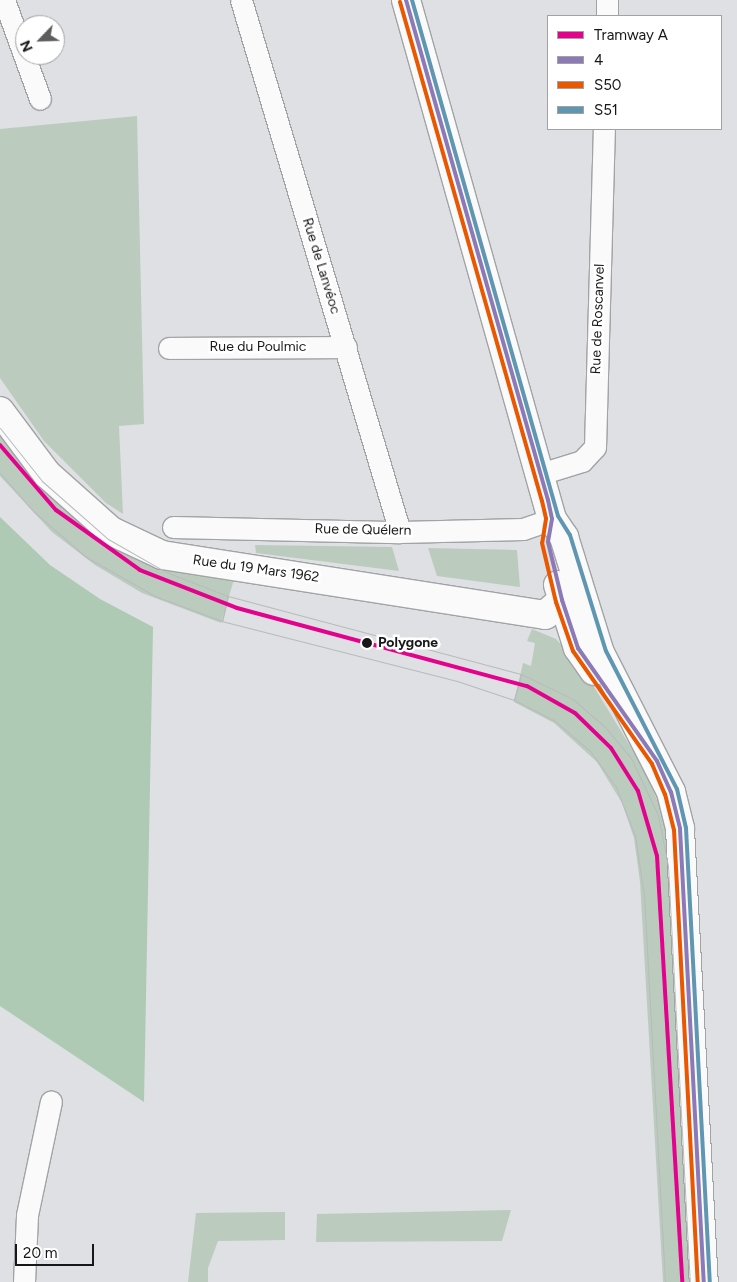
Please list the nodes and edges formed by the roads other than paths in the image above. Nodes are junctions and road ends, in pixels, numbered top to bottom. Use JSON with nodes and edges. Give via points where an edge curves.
{"nodes":[{"id":1,"x":4,"y":0,"type":"edge"},
{"id":2,"x":241,"y":0,"type":"edge"},
{"id":3,"x":406,"y":0,"type":"edge"},
{"id":4,"x":608,"y":0,"type":"edge"},
{"id":5,"x":607,"y":15,"type":"edge"},
{"id":6,"x":40,"y":99,"type":"dead end"},
{"id":7,"x":604,"y":130,"type":"edge"},
{"id":8,"x":346,"y":347,"type":"junction"},
{"id":9,"x":169,"y":348,"type":"dead end"},
{"id":10,"x":0,"y":411,"type":"edge"},
{"id":11,"x":540,"y":474,"type":"junction"},
{"id":12,"x":552,"y":519,"type":"junction"},
{"id":13,"x":172,"y":527,"type":"dead end"},
{"id":14,"x":400,"y":532,"type":"junction"},
{"id":15,"x":576,"y":578,"type":"junction"},
{"id":16,"x":553,"y":608,"type":"junction"},
{"id":17,"x":646,"y":741,"type":"junction"},
{"id":18,"x":51,"y":1101,"type":"dead end"},
{"id":19,"x":24,"y":1282,"type":"edge"},
{"id":20,"x":704,"y":1282,"type":"edge"}],
"edges":[{"from":1,"to":6,"type":"street"},
{"from":2,"to":8,"type":"street","name":"Rue de Lanvéoc"},
{"from":3,"to":11,"type":"main road"},
{"from":4,"to":5,"type":"street"},
{"from":7,"to":11,"type":"street","name":"Rue de Roscanvel","via":[[595,447],[582,461]]},
{"from":8,"to":9,"type":"street","name":"Rue du Poulmic"},
{"from":8,"to":14,"type":"street","name":"Rue de Lanvéoc"},
{"from":10,"to":16,"type":"main road","name":"Rue du 19 Mars 1962","via":[[47,474],[111,531],[162,556]]},
{"from":11,"to":12,"type":"main road"},
{"from":12,"to":14,"type":"street","name":"Rue de Quélern","via":[[523,529]]},
{"from":12,"to":15,"type":"main road","via":[[564,537]]},
{"from":12,"to":16,"type":"main road","via":[[548,542]]},
{"from":13,"to":14,"type":"street","name":"Rue de Quélern"},
{"from":15,"to":16,"type":"main road"},
{"from":15,"to":17,"type":"main road","via":[[600,653]]},
{"from":16,"to":17,"type":"main road"},
{"from":17,"to":20,"type":"main road","via":[[671,792],[680,829]]},
{"from":18,"to":19,"type":"street","via":[[27,1215]]}]}
